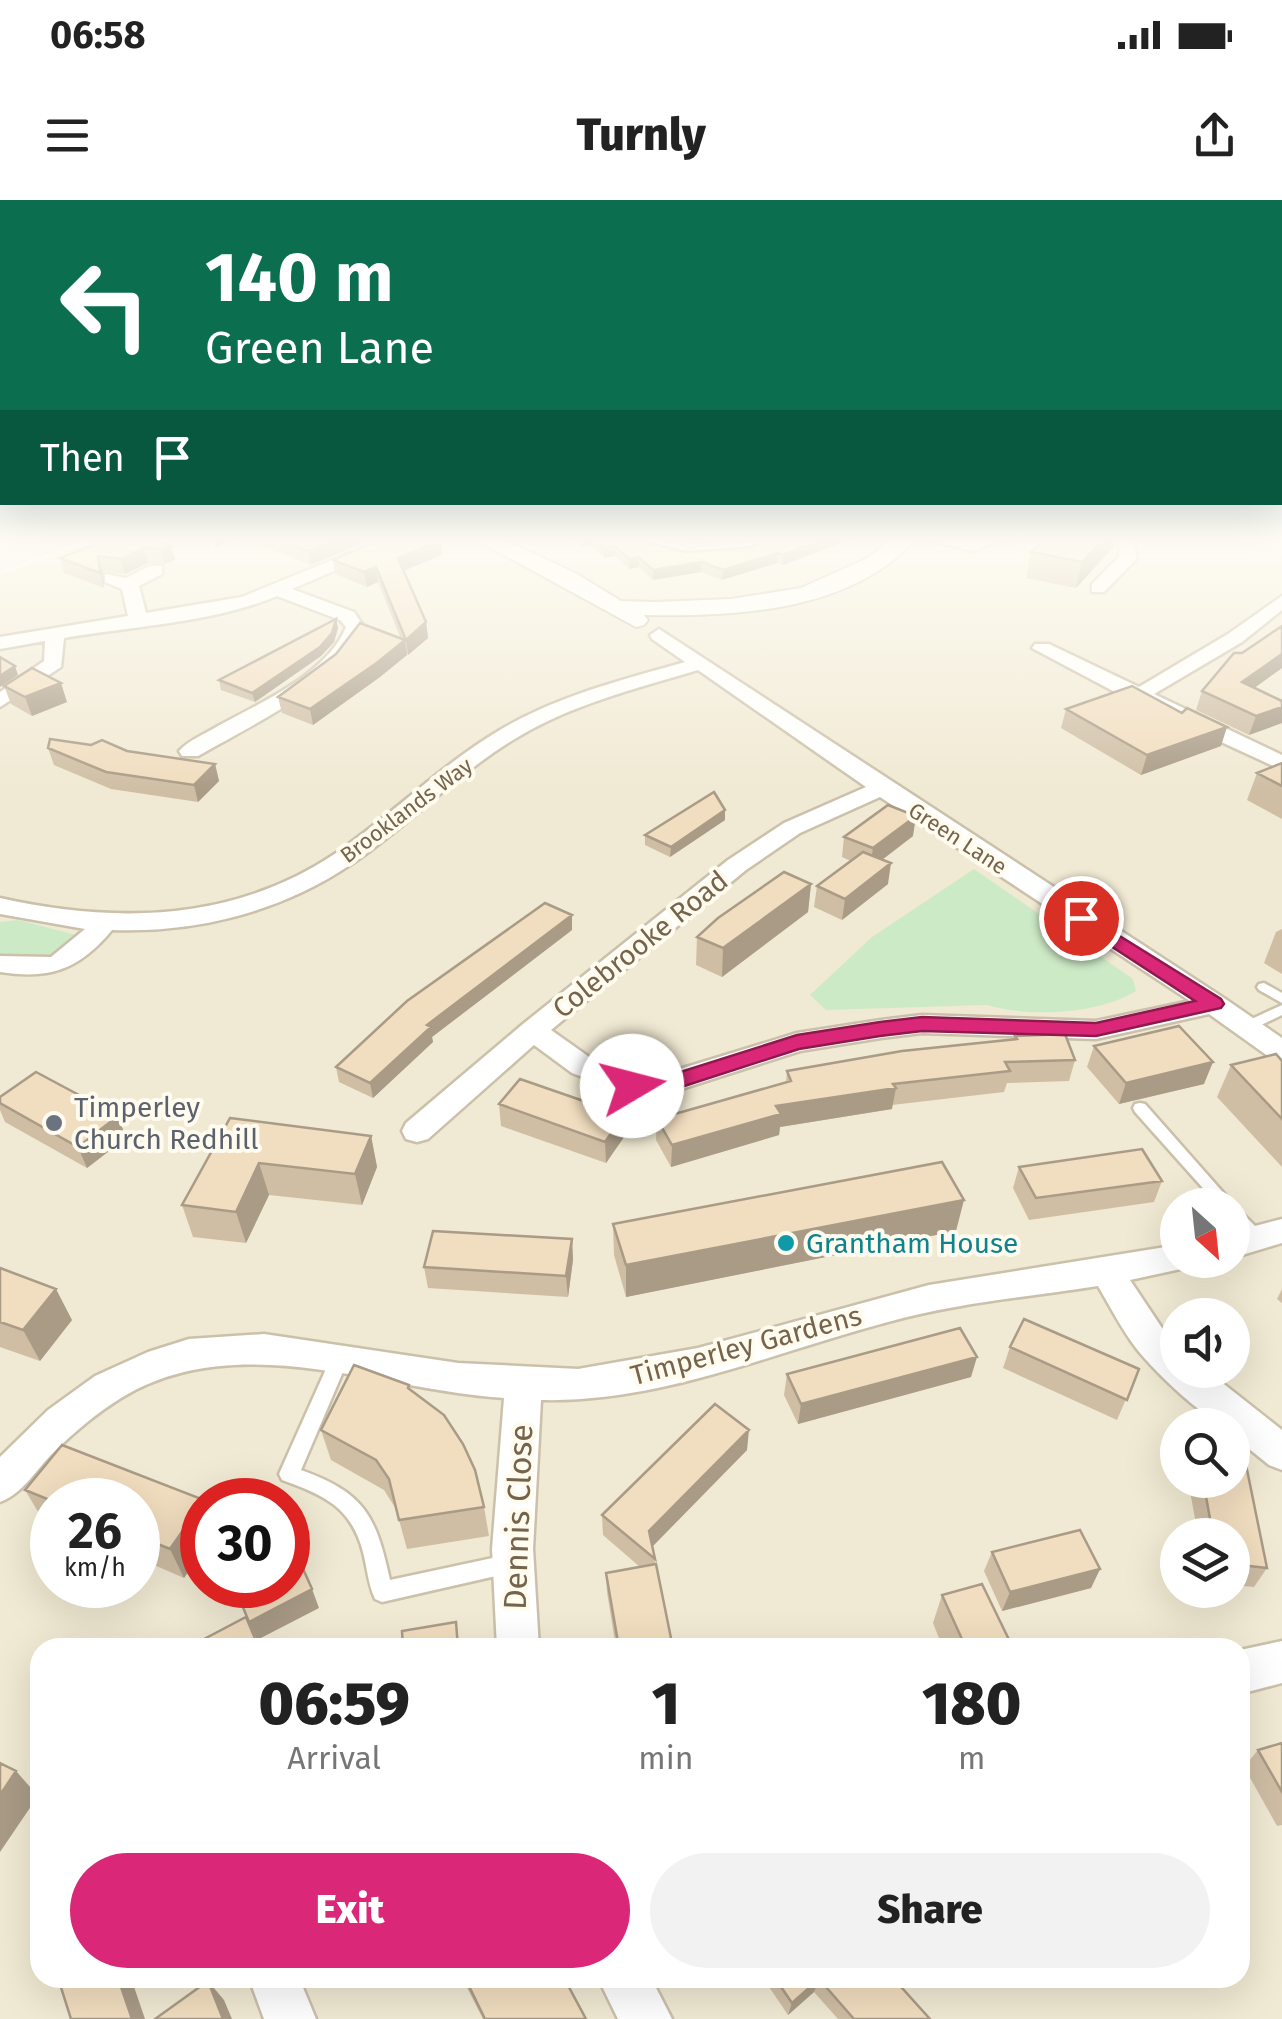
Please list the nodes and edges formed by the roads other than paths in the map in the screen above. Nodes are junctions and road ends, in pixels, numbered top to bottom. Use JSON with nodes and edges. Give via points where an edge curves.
{"nodes":[{"id":1,"x":139,"y":623,"type":"edge"},
{"id":2,"x":352,"y":623,"type":"edge"},
{"id":3,"x":640,"y":623,"type":"edge"},
{"id":4,"x":697,"y":623,"type":"edge"},
{"id":5,"x":1256,"y":623,"type":"edge"},
{"id":6,"x":659,"y":635,"type":"junction"},
{"id":7,"x":55,"y":636,"type":"junction"},
{"id":8,"x":0,"y":643,"type":"edge"},
{"id":9,"x":1042,"y":648,"type":"dead end"},
{"id":10,"x":692,"y":659,"type":"junction"},
{"id":11,"x":1137,"y":696,"type":"junction"},
{"id":12,"x":0,"y":701,"type":"edge"},
{"id":13,"x":190,"y":751,"type":"dead end"},
{"id":14,"x":1282,"y":762,"type":"edge"},
{"id":15,"x":882,"y":788,"type":"junction"},
{"id":16,"x":0,"y":906,"type":"edge"},
{"id":17,"x":105,"y":922,"type":"junction"},
{"id":18,"x":0,"y":964,"type":"edge"},
{"id":19,"x":1264,"y":987,"type":"dead end"},
{"id":20,"x":1282,"y":999,"type":"edge"},
{"id":21,"x":1214,"y":1004,"type":"junction"},
{"id":22,"x":1282,"y":1009,"type":"edge"},
{"id":23,"x":1248,"y":1026,"type":"junction"},
{"id":24,"x":534,"y":1030,"type":"junction"},
{"id":25,"x":1282,"y":1052,"type":"edge"},
{"id":26,"x":1140,"y":1108,"type":"dead end"},
{"id":27,"x":417,"y":1131,"type":"dead end"},
{"id":28,"x":1212,"y":1188,"type":"edge"},
{"id":29,"x":1160,"y":1261,"type":"edge"},
{"id":30,"x":1106,"y":1270,"type":"junction"},
{"id":31,"x":1160,"y":1351,"type":"edge"},
{"id":32,"x":339,"y":1360,"type":"junction"},
{"id":33,"x":524,"y":1386,"type":"junction"},
{"id":34,"x":1203,"y":1388,"type":"edge"},
{"id":35,"x":1282,"y":1452,"type":"edge"},
{"id":36,"x":0,"y":1485,"type":"edge"},
{"id":37,"x":512,"y":1564,"type":"junction"},
{"id":38,"x":517,"y":1638,"type":"edge"},
{"id":39,"x":1282,"y":1662,"type":"edge"},
{"id":40,"x":1250,"y":1670,"type":"edge"},
{"id":41,"x":278,"y":1988,"type":"edge"},
{"id":42,"x":629,"y":1988,"type":"edge"},
{"id":43,"x":290,"y":2019,"type":"edge"},
{"id":44,"x":646,"y":2019,"type":"edge"}],
"edges":[{"from":1,"to":7,"type":"street"},
{"from":2,"to":13,"type":"street","via":[[353,640],[311,679]]},
{"from":3,"to":6,"type":"street"},
{"from":4,"to":6,"type":"street"},
{"from":5,"to":11,"type":"street"},
{"from":6,"to":10,"type":"street","name":"Green Lane"},
{"from":7,"to":8,"type":"street"},
{"from":7,"to":12,"type":"street","via":[[54,663]]},
{"from":9,"to":11,"type":"street"},
{"from":10,"to":15,"type":"street","name":"Green Lane"},
{"from":10,"to":17,"type":"street","name":"Brooklands Way","via":[[506,735],[340,862],[280,894],[205,915]]},
{"from":11,"to":14,"type":"street"},
{"from":15,"to":21,"type":"street","name":"Green Lane"},
{"from":15,"to":24,"type":"street","name":"Colebrooke Road","via":[[792,828],[737,866]]},
{"from":16,"to":17,"type":"street","name":"Brooklands Way"},
{"from":17,"to":18,"type":"street","via":[[57,967]]},
{"from":19,"to":20,"type":"lane"},
{"from":21,"to":23,"type":"street","name":"Green Lane"},
{"from":21,"to":24,"type":"street","via":[[1096,1030],[922,1024],[880,1029],[797,1042],[672,1082],[632,1086],[582,1066]]},
{"from":22,"to":23,"type":"lane"},
{"from":23,"to":25,"type":"street","name":"Green Lane"},
{"from":24,"to":27,"type":"street","name":"Colebrooke Road"},
{"from":26,"to":28,"type":"lane"},
{"from":29,"to":30,"type":"street","name":"Timperley Gardens"},
{"from":30,"to":31,"type":"street"},
{"from":30,"to":33,"type":"street","name":"Timperley Gardens","via":[[899,1305],[640,1375]]},
{"from":32,"to":33,"type":"street","name":"Timperley Gardens"},
{"from":32,"to":36,"type":"street","name":"Timperley Gardens","via":[[257,1346],[147,1366],[66,1415]]},
{"from":32,"to":37,"type":"lane","via":[[290,1474],[348,1502],[364,1523],[382,1592]]},
{"from":33,"to":37,"type":"street","name":"Dennis Close"},
{"from":34,"to":35,"type":"street"},
{"from":37,"to":38,"type":"street","name":"Dennis Close"},
{"from":39,"to":40,"type":"street"},
{"from":41,"to":43,"type":"street"},
{"from":42,"to":44,"type":"street"}]}
